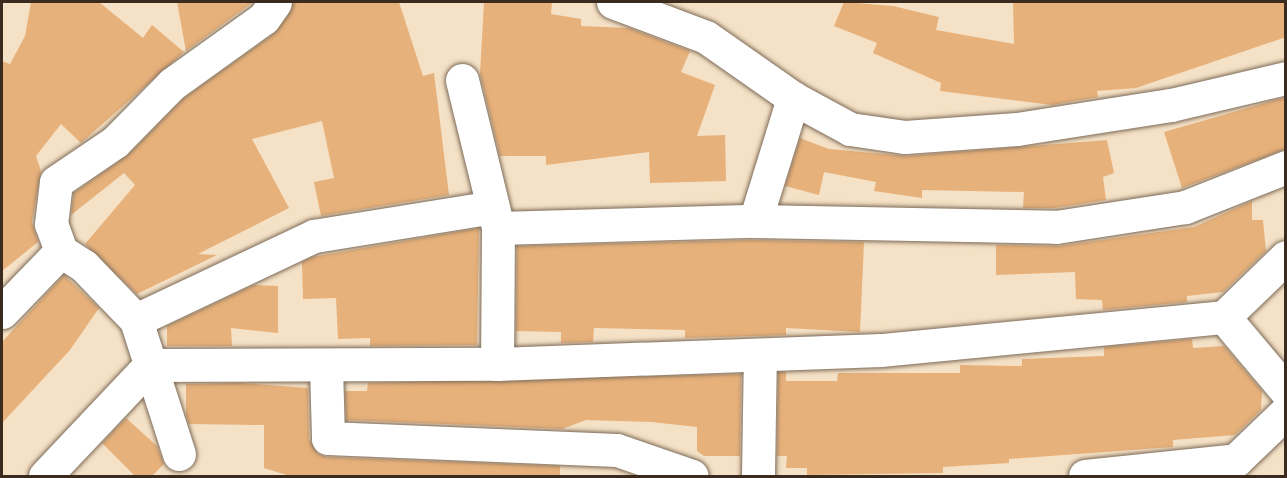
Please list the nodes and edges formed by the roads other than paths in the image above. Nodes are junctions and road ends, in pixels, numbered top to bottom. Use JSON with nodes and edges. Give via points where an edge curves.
{"nodes":[{"id":1,"x":275,"y":2,"type":"edge"},
{"id":2,"x":614,"y":2,"type":"edge"},
{"id":3,"x":1286,"y":78,"type":"edge"},
{"id":4,"x":462,"y":81,"type":"dead end"},
{"id":5,"x":793,"y":98,"type":"junction"},
{"id":6,"x":1286,"y":167,"type":"edge"},
{"id":7,"x":496,"y":217,"type":"junction"},
{"id":8,"x":755,"y":220,"type":"junction"},
{"id":9,"x":61,"y":251,"type":"junction"},
{"id":10,"x":1286,"y":257,"type":"edge"},
{"id":11,"x":2,"y":312,"type":"edge"},
{"id":12,"x":1224,"y":317,"type":"junction"},
{"id":13,"x":136,"y":320,"type":"junction"},
{"id":14,"x":760,"y":355,"type":"junction"},
{"id":15,"x":497,"y":364,"type":"junction"},
{"id":16,"x":150,"y":365,"type":"junction"},
{"id":17,"x":326,"y":366,"type":"junction"},
{"id":18,"x":1286,"y":391,"type":"edge"},
{"id":19,"x":1286,"y":412,"type":"edge"},
{"id":20,"x":179,"y":454,"type":"dead end"},
{"id":21,"x":1206,"y":470,"type":"edge"},
{"id":22,"x":45,"y":477,"type":"edge"},
{"id":23,"x":692,"y":477,"type":"edge"},
{"id":24,"x":758,"y":477,"type":"edge"},
{"id":25,"x":1084,"y":477,"type":"edge"}],
"edges":[{"from":1,"to":9,"type":"street","via":[[264,18],[172,84],[115,142],[56,182],[51,224]]},
{"from":2,"to":5,"type":"street","via":[[706,37]]},
{"from":3,"to":5,"type":"street","via":[[1171,105],[1028,128],[905,137],[850,129]]},
{"from":4,"to":7,"type":"street"},
{"from":5,"to":8,"type":"street"},
{"from":6,"to":8,"type":"street","via":[[1185,207],[1121,220],[896,227]]},
{"from":7,"to":8,"type":"street"},
{"from":7,"to":13,"type":"street","via":[[314,236]]},
{"from":7,"to":15,"type":"street"},
{"from":9,"to":11,"type":"street"},
{"from":9,"to":13,"type":"street","via":[[84,266]]},
{"from":10,"to":12,"type":"street"},
{"from":12,"to":14,"type":"street","via":[[834,354]]},
{"from":12,"to":18,"type":"street"},
{"from":13,"to":16,"type":"street"},
{"from":14,"to":15,"type":"street"},
{"from":14,"to":24,"type":"street"},
{"from":15,"to":17,"type":"street"},
{"from":16,"to":17,"type":"street"},
{"from":16,"to":20,"type":"street"},
{"from":16,"to":22,"type":"street"},
{"from":17,"to":23,"type":"street","via":[[328,438],[618,450]]},
{"from":19,"to":21,"type":"street","via":[[1236,460]]},
{"from":21,"to":25,"type":"street"}]}
